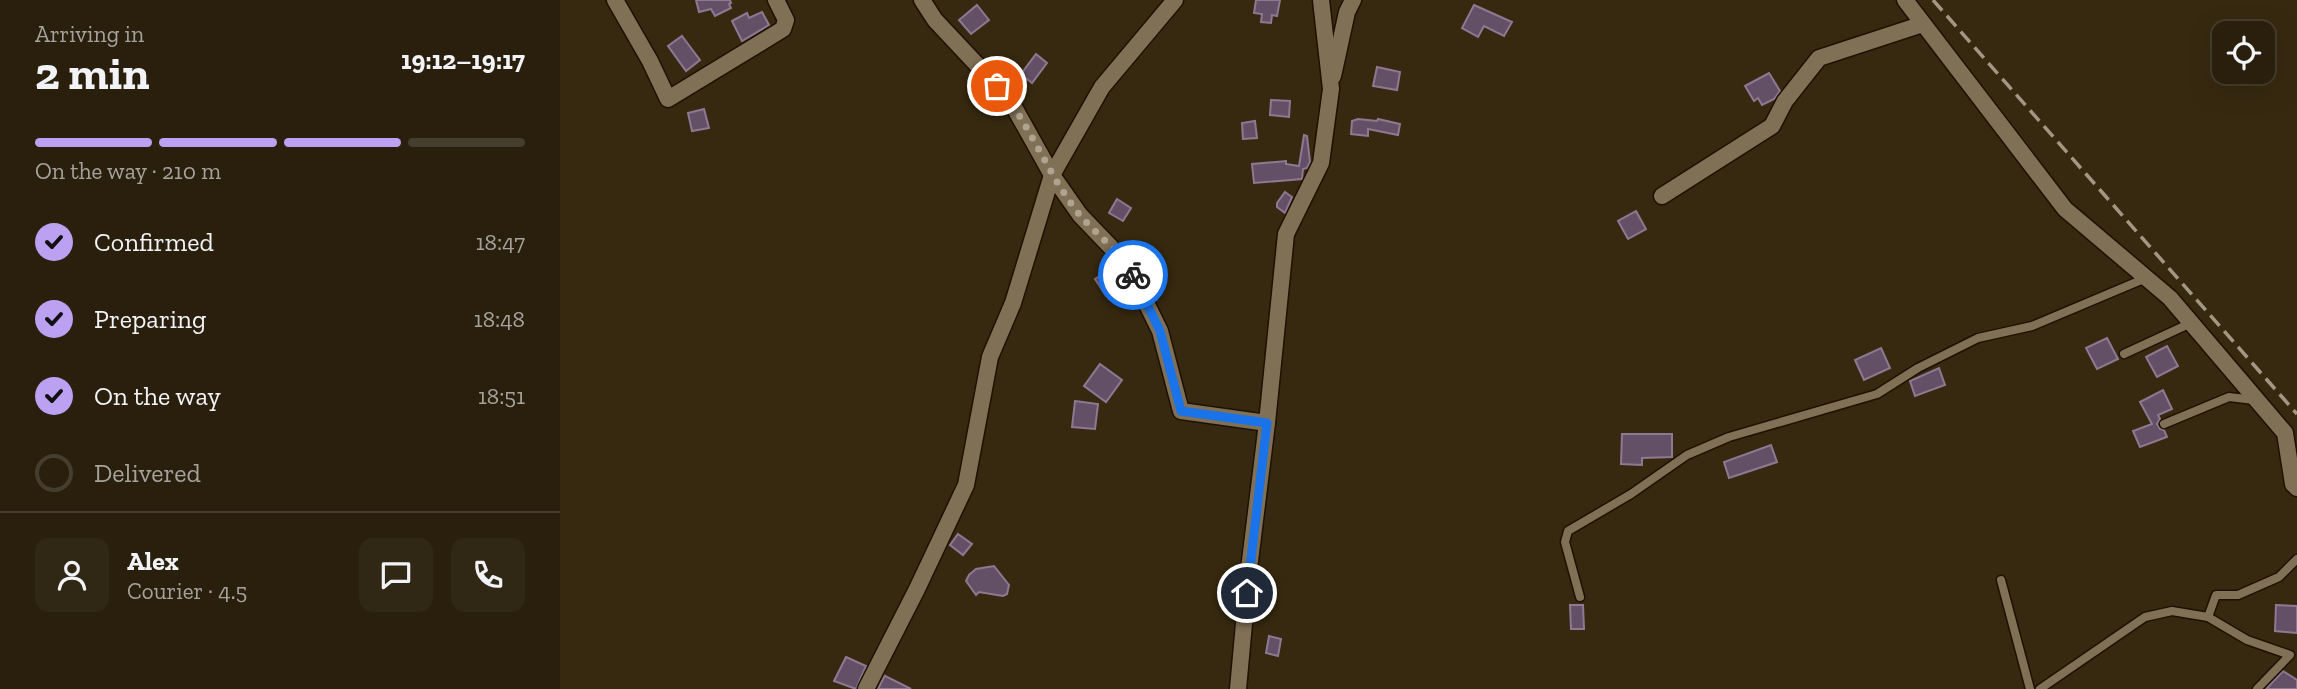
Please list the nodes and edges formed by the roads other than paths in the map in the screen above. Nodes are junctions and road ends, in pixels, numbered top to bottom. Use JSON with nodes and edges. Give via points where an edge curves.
{"nodes":[{"id":1,"x":615,"y":0,"type":"edge"},
{"id":2,"x":776,"y":0,"type":"edge"},
{"id":3,"x":922,"y":0,"type":"edge"},
{"id":4,"x":1175,"y":0,"type":"edge"},
{"id":5,"x":1321,"y":0,"type":"edge"},
{"id":6,"x":1353,"y":0,"type":"edge"},
{"id":7,"x":1905,"y":0,"type":"edge"},
{"id":8,"x":1923,"y":24,"type":"junction"},
{"id":9,"x":1331,"y":89,"type":"junction"},
{"id":10,"x":1052,"y":175,"type":"junction"},
{"id":11,"x":1662,"y":196,"type":"dead end"},
{"id":12,"x":2146,"y":278,"type":"junction"},
{"id":13,"x":2191,"y":323,"type":"junction"},
{"id":14,"x":2124,"y":354,"type":"dead end"},
{"id":15,"x":2257,"y":400,"type":"junction"},
{"id":16,"x":1267,"y":423,"type":"junction"},
{"id":17,"x":2164,"y":424,"type":"dead end"},
{"id":18,"x":2297,"y":488,"type":"edge"},
{"id":19,"x":2297,"y":559,"type":"edge"},
{"id":20,"x":2001,"y":580,"type":"dead end"},
{"id":21,"x":1580,"y":597,"type":"dead end"},
{"id":22,"x":2208,"y":617,"type":"junction"},
{"id":23,"x":866,"y":689,"type":"edge"},
{"id":24,"x":1238,"y":689,"type":"edge"},
{"id":25,"x":2030,"y":689,"type":"edge"},
{"id":26,"x":2040,"y":689,"type":"edge"},
{"id":27,"x":2257,"y":689,"type":"edge"}],
"edges":[{"from":1,"to":2,"type":"street","via":[[668,99],[783,29],[786,20]]},
{"from":3,"to":10,"type":"street","via":[[934,20],[1010,100]]},
{"from":4,"to":10,"type":"street","via":[[1102,87]]},
{"from":5,"to":9,"type":"street"},
{"from":6,"to":9,"type":"street"},
{"from":7,"to":8,"type":"street"},
{"from":8,"to":11,"type":"street","via":[[1819,58],[1785,101],[1772,126]]},
{"from":8,"to":12,"type":"street","via":[[2065,209]]},
{"from":9,"to":16,"type":"street","via":[[1321,163],[1286,234]]},
{"from":10,"to":16,"type":"street","via":[[1080,215],[1127,264],[1160,331],[1181,411]]},
{"from":10,"to":23,"type":"street","via":[[1013,303],[990,357],[966,485]]},
{"from":12,"to":13,"type":"street"},
{"from":12,"to":21,"type":"lane","via":[[2032,326],[1978,338],[1877,394],[1729,437],[1687,455],[1568,531],[1565,542]]},
{"from":13,"to":14,"type":"lane"},
{"from":13,"to":15,"type":"street"},
{"from":15,"to":17,"type":"lane","via":[[2228,397]]},
{"from":15,"to":18,"type":"street","via":[[2285,433]]},
{"from":16,"to":24,"type":"street"},
{"from":19,"to":22,"type":"lane","via":[[2279,577],[2238,595],[2216,595]]},
{"from":20,"to":25,"type":"lane"},
{"from":22,"to":26,"type":"lane","via":[[2172,611],[2145,617]]},
{"from":22,"to":27,"type":"lane","via":[[2247,640],[2290,654]]}]}
